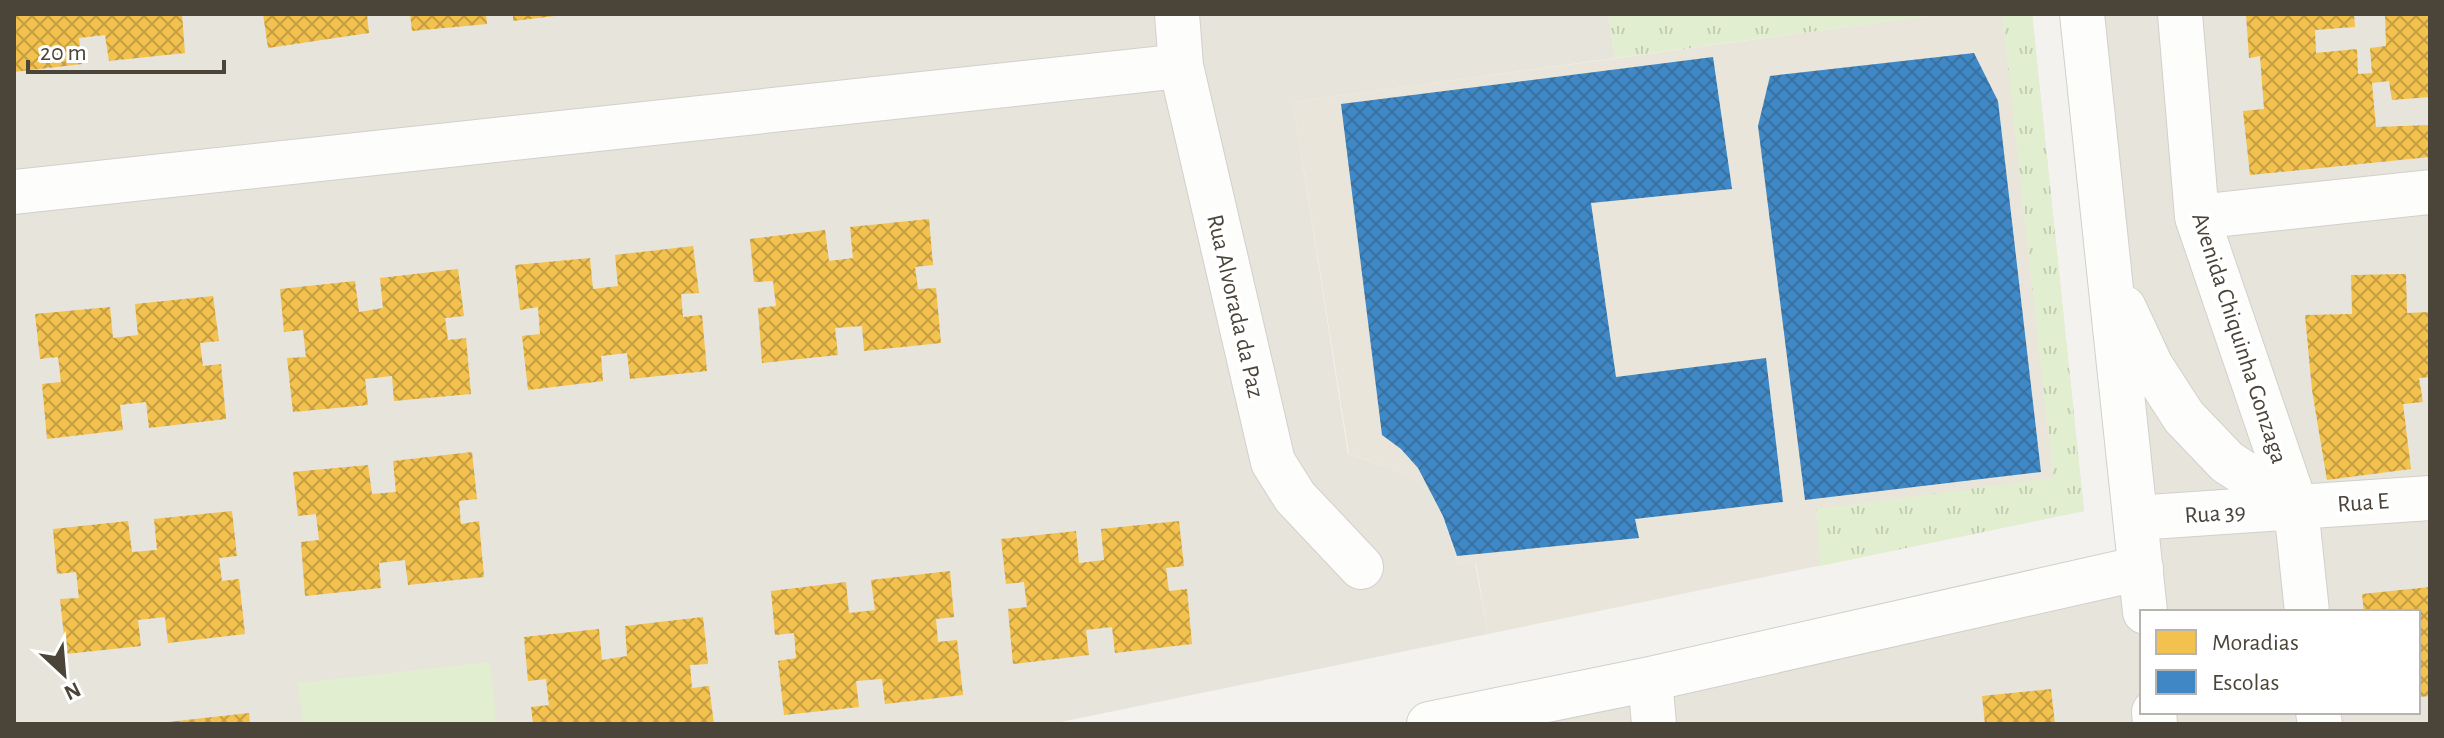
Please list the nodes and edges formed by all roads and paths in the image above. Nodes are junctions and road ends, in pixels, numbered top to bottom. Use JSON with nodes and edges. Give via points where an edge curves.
{"nodes":[{"id":1,"x":1177,"y":14,"type":"edge"},
{"id":2,"x":2082,"y":14,"type":"edge"},
{"id":3,"x":2180,"y":14,"type":"edge"},
{"id":4,"x":1181,"y":66,"type":"junction"},
{"id":5,"x":14,"y":192,"type":"edge"},
{"id":6,"x":2430,"y":192,"type":"edge"},
{"id":7,"x":2197,"y":217,"type":"junction"},
{"id":8,"x":2109,"y":278,"type":"junction"},
{"id":9,"x":2430,"y":498,"type":"edge"},
{"id":10,"x":2296,"y":507,"type":"junction"},
{"id":11,"x":2135,"y":518,"type":"junction"},
{"id":12,"x":1361,"y":567,"type":"dead end"},
{"id":13,"x":2141,"y":568,"type":"junction"},
{"id":14,"x":2145,"y":610,"type":"edge"},
{"id":15,"x":2307,"y":610,"type":"edge"},
{"id":16,"x":1650,"y":679,"type":"junction"},
{"id":17,"x":1429,"y":724,"type":"edge"},
{"id":18,"x":1654,"y":724,"type":"edge"}],
"edges":[{"from":1,"to":4,"type":"street","name":"Rua Alvorada da Paz"},
{"from":2,"to":8,"type":"street"},
{"from":3,"to":7,"type":"street","name":"Avenida Chiquinha Gonzaga"},
{"from":4,"to":5,"type":"street"},
{"from":4,"to":12,"type":"street","name":"Rua Alvorada da Paz","via":[[1273,462],[1295,497]]},
{"from":6,"to":7,"type":"street"},
{"from":7,"to":10,"type":"street","name":"Avenida Chiquinha Gonzaga"},
{"from":8,"to":10,"type":"street","via":[[2151,366],[2184,417],[2227,462]]},
{"from":8,"to":11,"type":"street"},
{"from":9,"to":10,"type":"street","name":"Rua E"},
{"from":10,"to":11,"type":"street","name":"Rua 39"},
{"from":10,"to":15,"type":"street","name":"Avenida Chiquinha Gonzaga"},
{"from":11,"to":13,"type":"street"},
{"from":13,"to":14,"type":"street"},
{"from":13,"to":16,"type":"street"},
{"from":16,"to":17,"type":"street"},
{"from":16,"to":18,"type":"street"}]}
